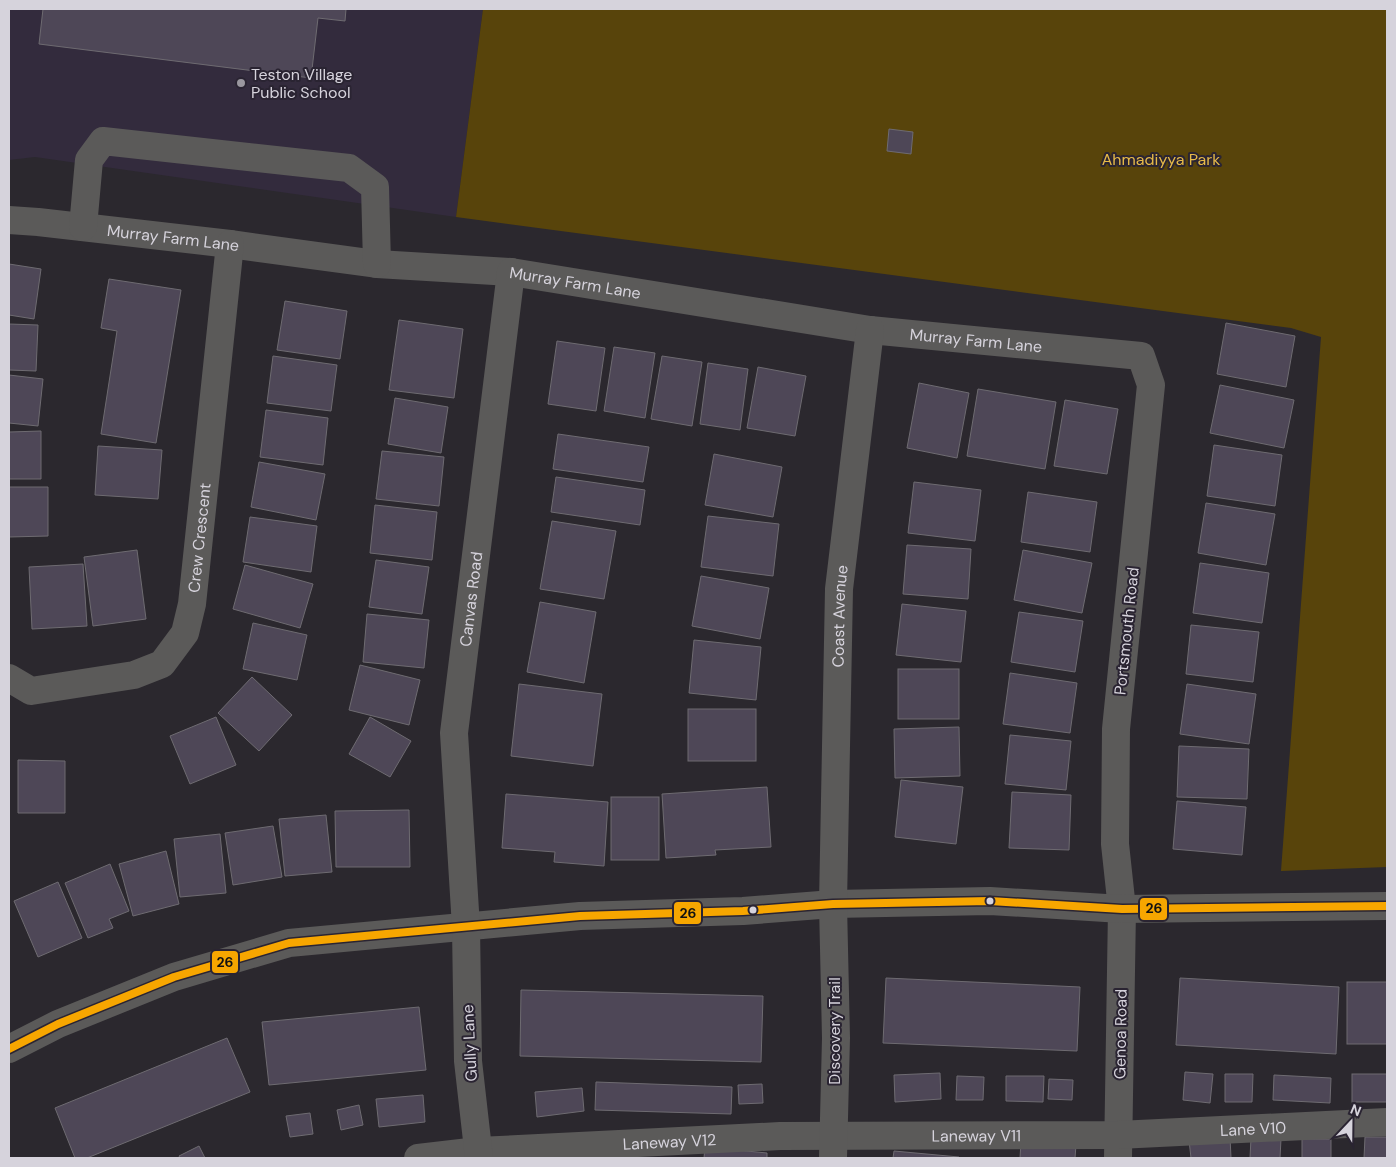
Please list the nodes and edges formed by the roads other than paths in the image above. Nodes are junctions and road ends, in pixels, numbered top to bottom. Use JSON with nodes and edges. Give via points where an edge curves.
{"nodes":[{"id":1,"x":9,"y":220,"type":"edge"},
{"id":2,"x":83,"y":227,"type":"junction"},
{"id":3,"x":230,"y":244,"type":"junction"},
{"id":4,"x":378,"y":264,"type":"junction"},
{"id":5,"x":510,"y":272,"type":"junction"},
{"id":6,"x":870,"y":330,"type":"junction"},
{"id":7,"x":1140,"y":356,"type":"joint"},
{"id":8,"x":9,"y":678,"type":"edge"},
{"id":9,"x":833,"y":904,"type":"junction"},
{"id":10,"x":1387,"y":906,"type":"edge"},
{"id":11,"x":1122,"y":909,"type":"junction"},
{"id":12,"x":466,"y":927,"type":"junction"},
{"id":13,"x":9,"y":1050,"type":"edge"},
{"id":14,"x":1387,"y":1122,"type":"edge"},
{"id":15,"x":1118,"y":1146,"type":"edge"},
{"id":16,"x":833,"y":1147,"type":"edge"},
{"id":17,"x":478,"y":1155,"type":"edge"},
{"id":18,"x":418,"y":1158,"type":"edge"}],
"edges":[{"from":1,"to":2,"type":"street","name":"Murray Farm Lane"},
{"from":2,"to":3,"type":"street","name":"Murray Farm Lane"},
{"from":2,"to":4,"type":"street","via":[[89,160],[103,141],[349,168],[374,187]]},
{"from":3,"to":4,"type":"street","name":"Murray Farm Lane"},
{"from":3,"to":8,"type":"street","name":"Crew Crescent","via":[[192,604],[184,632],[162,664],[134,675],[31,691]]},
{"from":4,"to":5,"type":"street","name":"Murray Farm Lane"},
{"from":5,"to":6,"type":"street","name":"Murray Farm Lane"},
{"from":5,"to":12,"type":"street","name":"Canvas Road","via":[[454,733]]},
{"from":6,"to":7,"type":"street","name":"Murray Farm Lane"},
{"from":6,"to":9,"type":"street","name":"Coast Avenue","via":[[840,589]]},
{"from":7,"to":11,"type":"street","name":"Portsmouth Road","via":[[1151,386],[1116,729],[1115,844]]},
{"from":9,"to":11,"type":"street","via":[[990,901]]},
{"from":9,"to":12,"type":"street","via":[[743,911],[580,916]]},
{"from":9,"to":16,"type":"street","name":"Discovery Trail","via":[[836,1038]]},
{"from":10,"to":11,"type":"street"},
{"from":11,"to":15,"type":"street","name":"Genoa Road"},
{"from":12,"to":13,"type":"street","via":[[289,943],[174,977],[58,1024]]},
{"from":12,"to":17,"type":"street","name":"Gully Lane","via":[[468,1061]]},
{"from":14,"to":15,"type":"street","name":"Lane V10"},
{"from":15,"to":16,"type":"street","name":"Laneway V11"},
{"from":16,"to":17,"type":"street","name":"Laneway V12"},
{"from":17,"to":18,"type":"street","name":"Laneway V12"}]}
